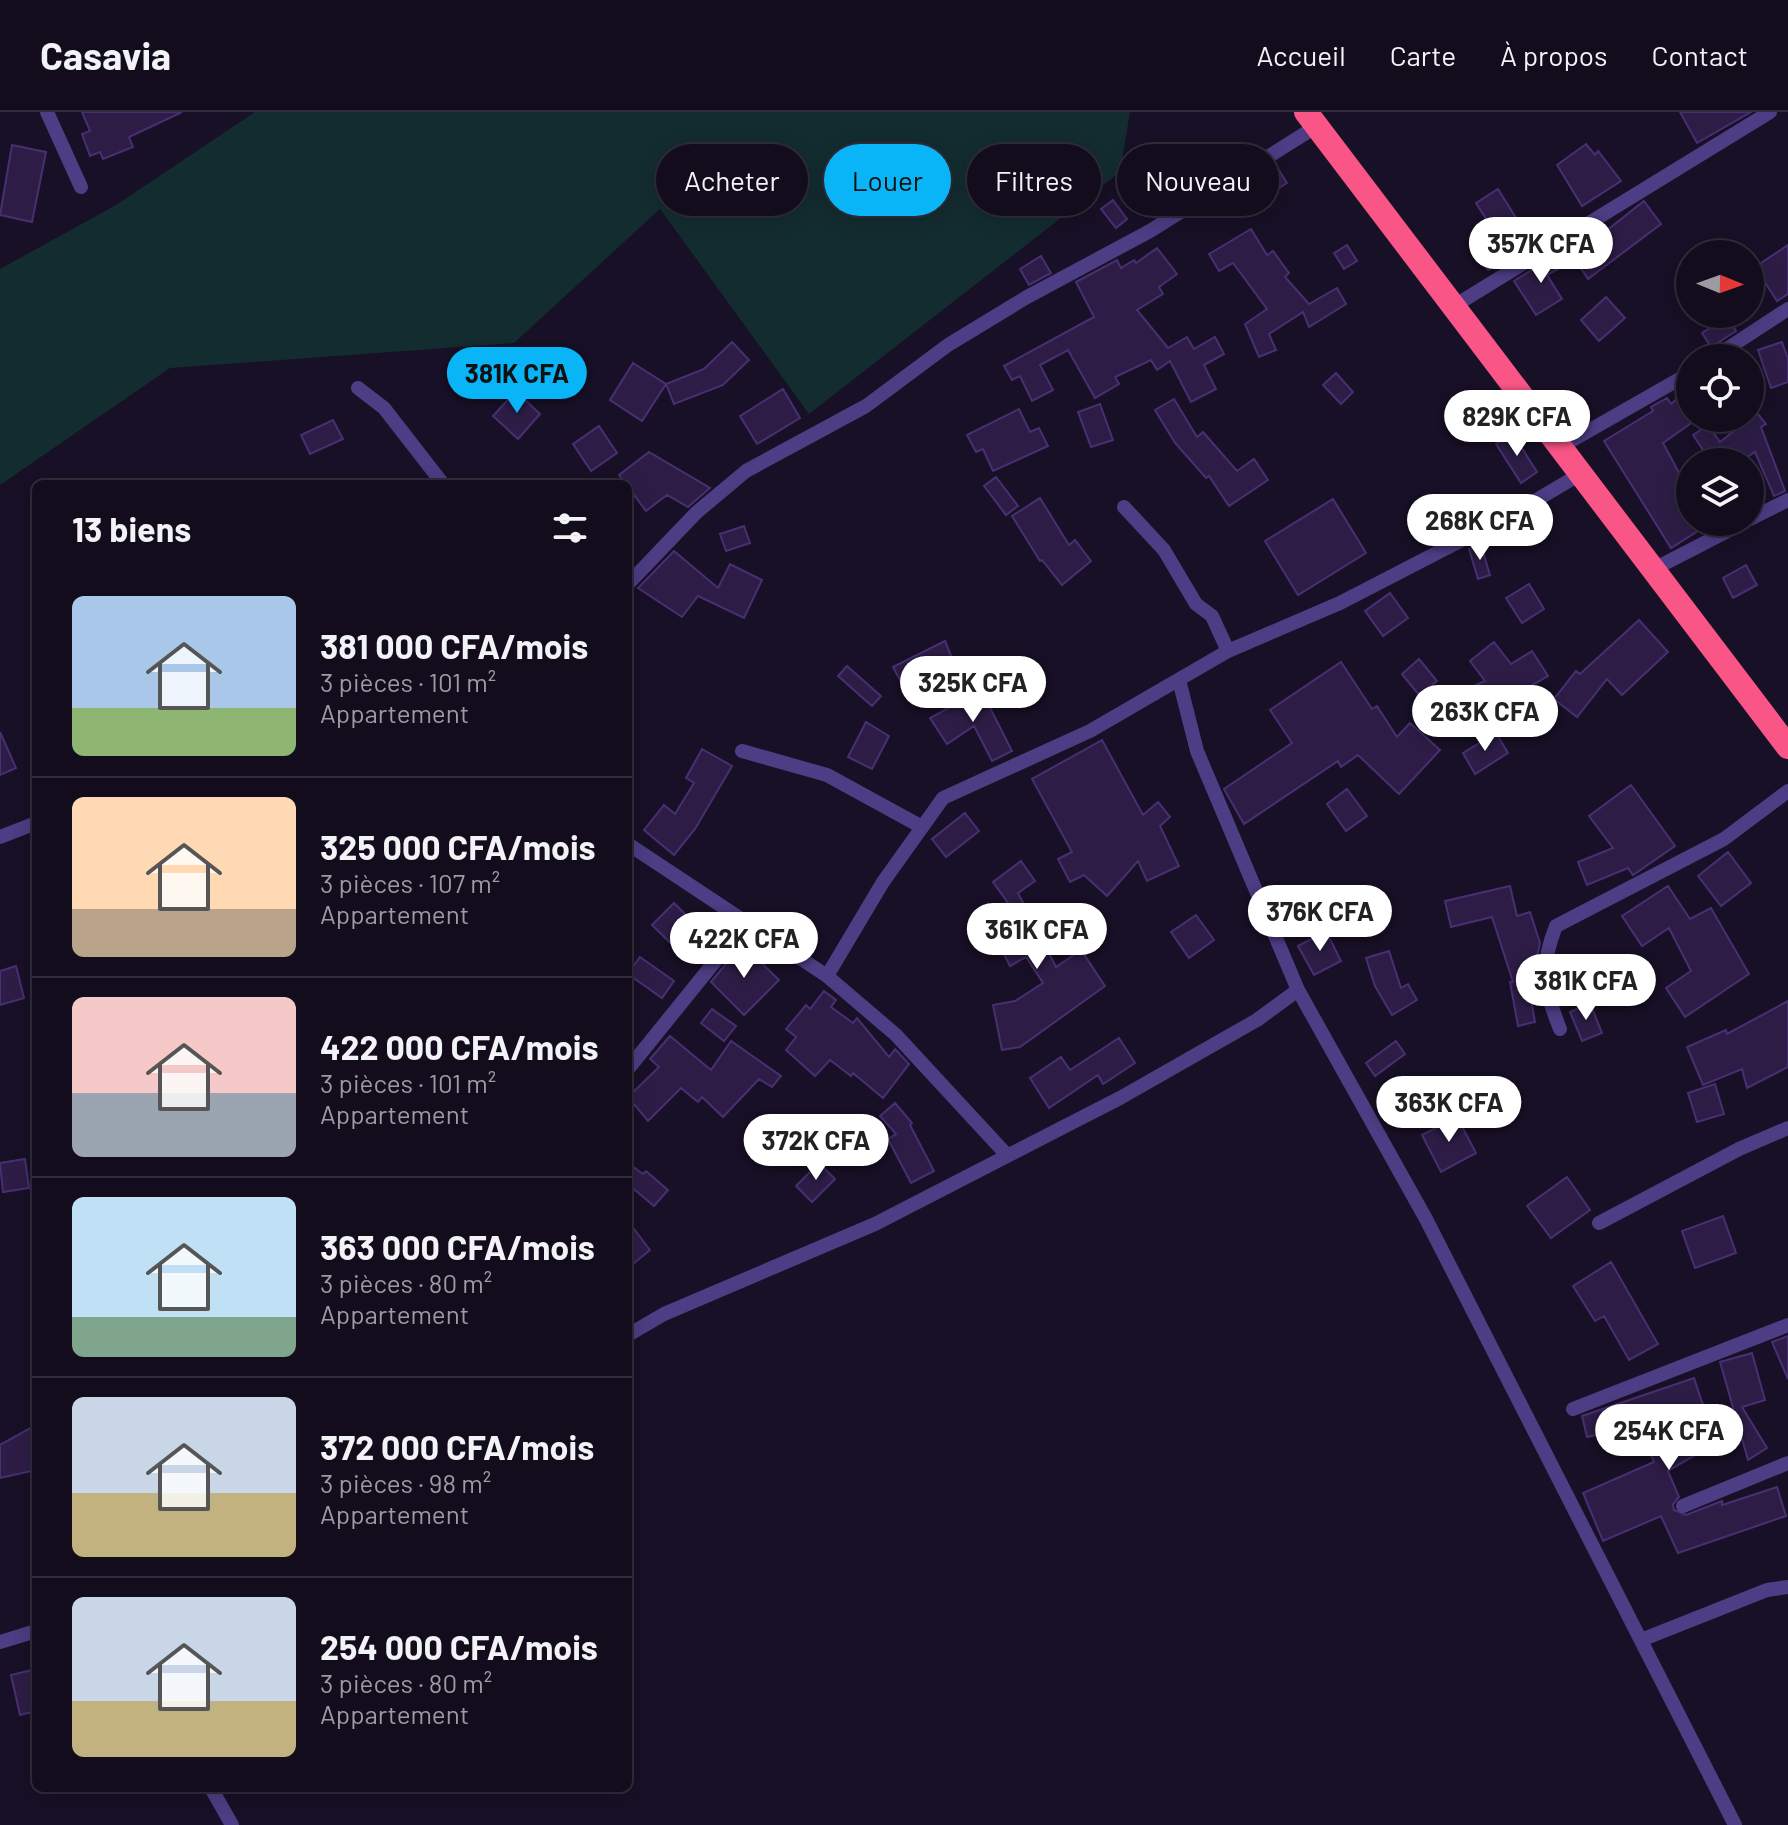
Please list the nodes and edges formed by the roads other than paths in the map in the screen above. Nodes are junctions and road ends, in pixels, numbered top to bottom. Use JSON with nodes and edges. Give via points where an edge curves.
{"nodes":[{"id":1,"x":1770,"y":112,"type":"edge"},
{"id":2,"x":53,"y":114,"type":"edge"},
{"id":3,"x":1311,"y":119,"type":"edge"},
{"id":4,"x":81,"y":187,"type":"dead end"},
{"id":5,"x":1454,"y":306,"type":"junction"},
{"id":6,"x":1788,"y":309,"type":"edge"},
{"id":7,"x":1734,"y":344,"type":"edge"},
{"id":8,"x":1676,"y":381,"type":"edge"},
{"id":9,"x":358,"y":388,"type":"dead end"},
{"id":10,"x":1562,"y":446,"type":"junction"},
{"id":11,"x":1582,"y":473,"type":"junction"},
{"id":12,"x":440,"y":480,"type":"edge"},
{"id":13,"x":1788,"y":500,"type":"edge"},
{"id":14,"x":1124,"y":507,"type":"dead end"},
{"id":15,"x":1764,"y":512,"type":"edge"},
{"id":16,"x":1718,"y":536,"type":"edge"},
{"id":17,"x":1654,"y":569,"type":"junction"},
{"id":18,"x":632,"y":580,"type":"edge"},
{"id":19,"x":1228,"y":651,"type":"junction"},
{"id":20,"x":1179,"y":680,"type":"junction"},
{"id":21,"x":1788,"y":747,"type":"edge"},
{"id":22,"x":742,"y":751,"type":"dead end"},
{"id":23,"x":1788,"y":791,"type":"edge"},
{"id":24,"x":32,"y":825,"type":"edge"},
{"id":25,"x":922,"y":827,"type":"junction"},
{"id":26,"x":0,"y":837,"type":"edge"},
{"id":27,"x":632,"y":847,"type":"edge"},
{"id":28,"x":746,"y":923,"type":"junction"},
{"id":29,"x":827,"y":976,"type":"junction"},
{"id":30,"x":1298,"y":990,"type":"junction"},
{"id":31,"x":1560,"y":1029,"type":"dead end"},
{"id":32,"x":632,"y":1064,"type":"edge"},
{"id":33,"x":1788,"y":1128,"type":"edge"},
{"id":34,"x":1006,"y":1154,"type":"junction"},
{"id":35,"x":1599,"y":1223,"type":"dead end"},
{"id":36,"x":1788,"y":1325,"type":"edge"},
{"id":37,"x":632,"y":1333,"type":"edge"},
{"id":38,"x":1573,"y":1409,"type":"dead end"},
{"id":39,"x":1788,"y":1463,"type":"edge"},
{"id":40,"x":1683,"y":1506,"type":"dead end"},
{"id":41,"x":1788,"y":1587,"type":"edge"},
{"id":42,"x":32,"y":1632,"type":"edge"},
{"id":43,"x":1641,"y":1640,"type":"junction"},
{"id":44,"x":0,"y":1642,"type":"edge"},
{"id":45,"x":213,"y":1792,"type":"edge"},
{"id":46,"x":232,"y":1825,"type":"edge"},
{"id":47,"x":1735,"y":1825,"type":"edge"}],
"edges":[{"from":1,"to":5,"type":"street"},
{"from":2,"to":4,"type":"street"},
{"from":3,"to":5,"type":"highway"},
{"from":3,"to":18,"type":"street","via":[[1150,231],[1027,297],[948,345],[866,406],[746,471],[697,512]]},
{"from":5,"to":10,"type":"highway"},
{"from":6,"to":7,"type":"street"},
{"from":8,"to":10,"type":"street"},
{"from":9,"to":12,"type":"street","via":[[384,408]]},
{"from":10,"to":11,"type":"highway"},
{"from":11,"to":17,"type":"highway"},
{"from":11,"to":19,"type":"street","via":[[1340,603]]},
{"from":13,"to":15,"type":"street"},
{"from":14,"to":19,"type":"street","via":[[1164,550],[1196,604],[1212,616]]},
{"from":16,"to":17,"type":"street"},
{"from":17,"to":21,"type":"highway"},
{"from":19,"to":20,"type":"street"},
{"from":20,"to":25,"type":"street","via":[[1090,731],[943,798]]},
{"from":20,"to":30,"type":"street","via":[[1197,751]]},
{"from":22,"to":25,"type":"street","via":[[827,775]]},
{"from":23,"to":31,"type":"street","via":[[1724,839],[1556,926],[1546,950],[1544,986]]},
{"from":24,"to":26,"type":"street"},
{"from":25,"to":29,"type":"street"},
{"from":27,"to":28,"type":"street"},
{"from":28,"to":29,"type":"street"},
{"from":28,"to":32,"type":"street"},
{"from":29,"to":34,"type":"street","via":[[896,1035]]},
{"from":30,"to":34,"type":"street","via":[[1257,1020],[1147,1082]]},
{"from":30,"to":43,"type":"street","via":[[1426,1219]]},
{"from":33,"to":35,"type":"street"},
{"from":34,"to":37,"type":"street","via":[[875,1224]]},
{"from":36,"to":38,"type":"street"},
{"from":39,"to":40,"type":"street"},
{"from":41,"to":43,"type":"street","via":[[1767,1590]]},
{"from":42,"to":44,"type":"street"},
{"from":43,"to":47,"type":"street"},
{"from":45,"to":46,"type":"street"}]}
